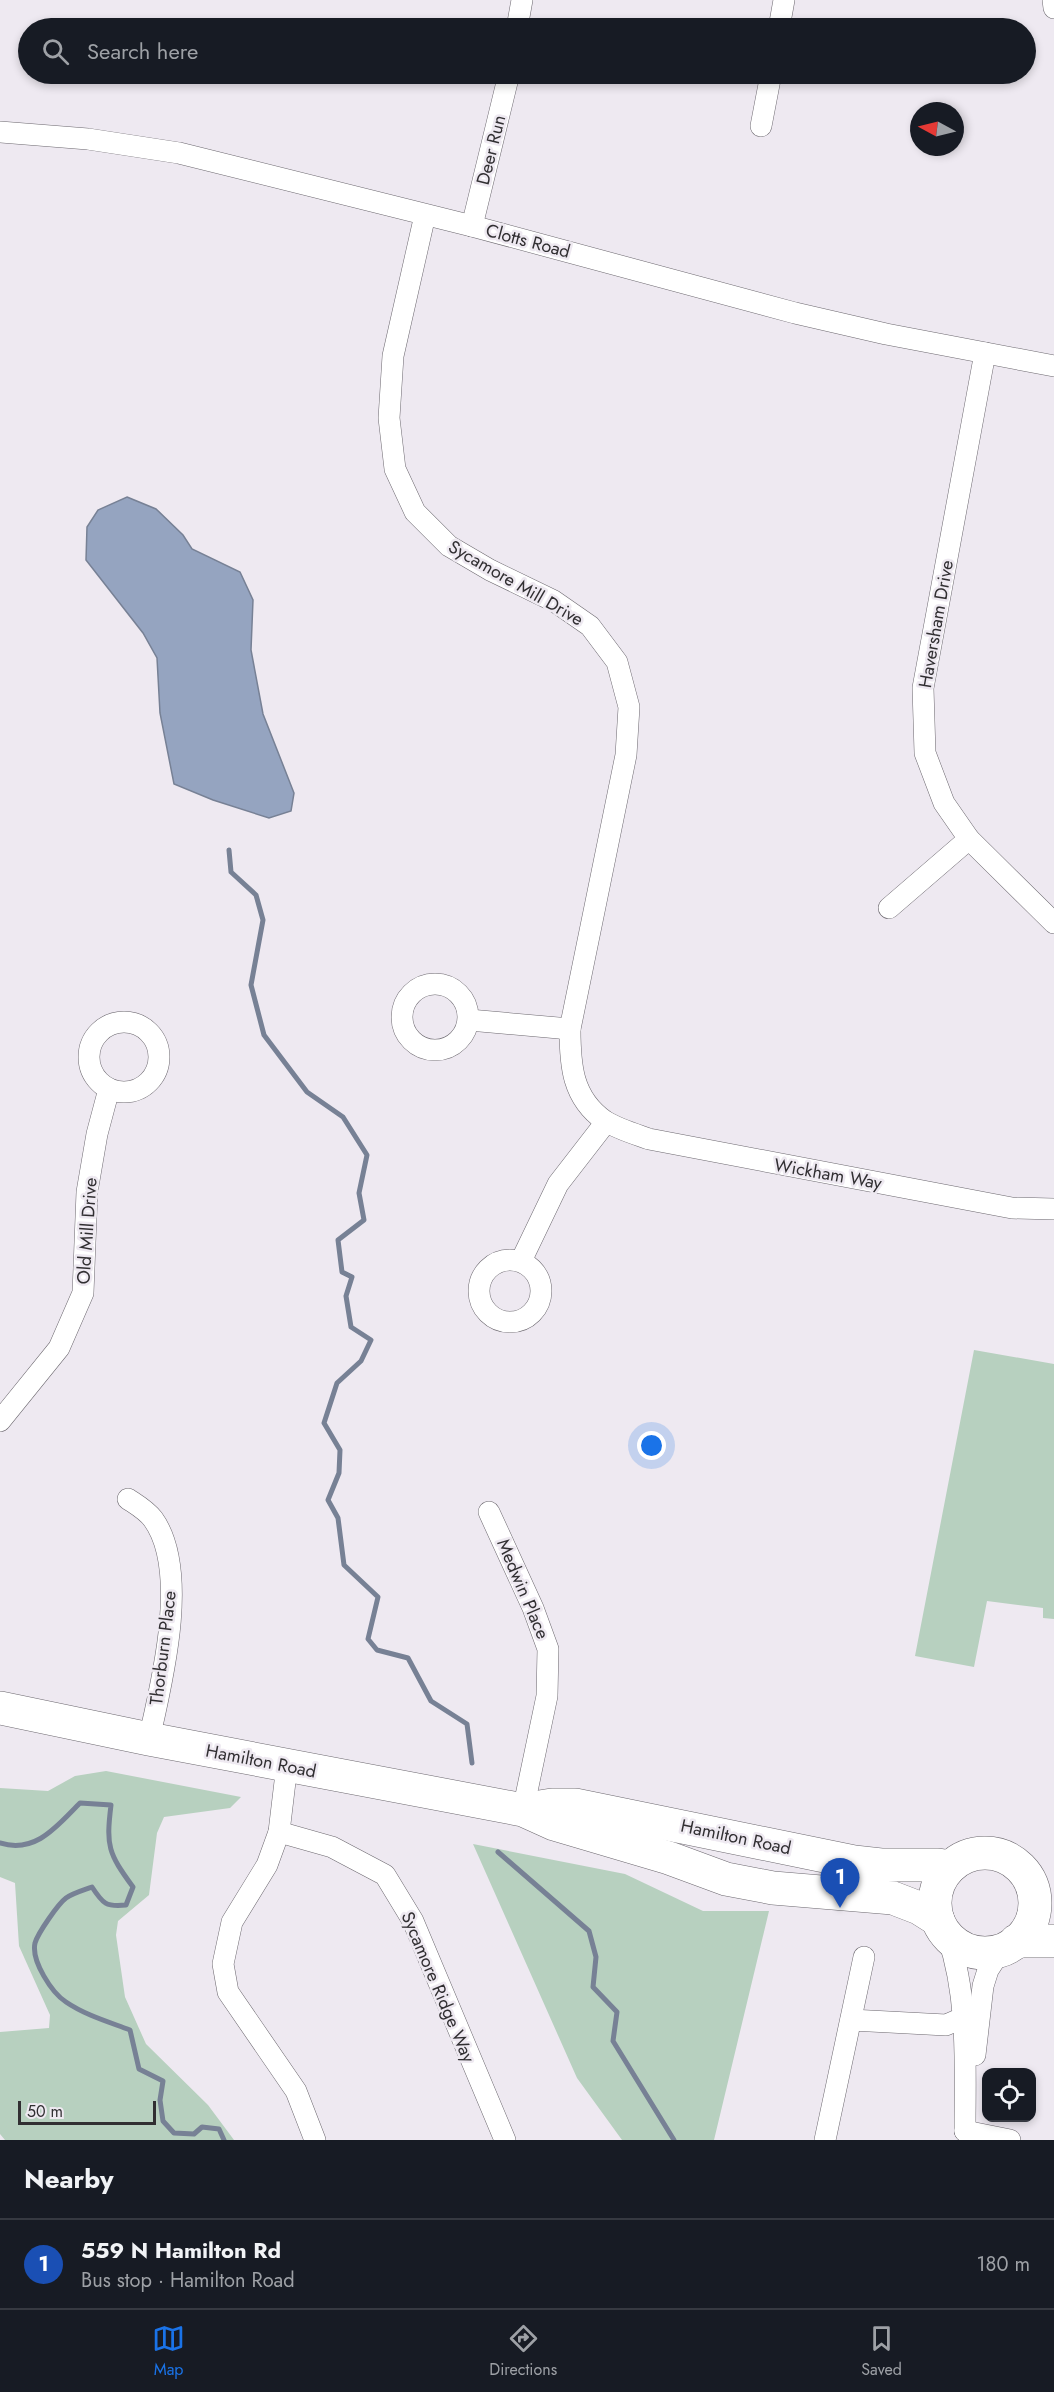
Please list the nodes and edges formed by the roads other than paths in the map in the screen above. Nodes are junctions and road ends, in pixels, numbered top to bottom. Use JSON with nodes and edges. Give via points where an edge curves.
{"nodes":[{"id":1,"x":522,"y":0,"type":"edge"},
{"id":2,"x":784,"y":0,"type":"edge"},
{"id":3,"x":1053,"y":0,"type":"edge"},
{"id":4,"x":1054,"y":8,"type":"edge"},
{"id":5,"x":519,"y":18,"type":"edge"},
{"id":6,"x":781,"y":18,"type":"edge"},
{"id":7,"x":507,"y":84,"type":"edge"},
{"id":8,"x":769,"y":84,"type":"edge"},
{"id":9,"x":761,"y":126,"type":"dead end"},
{"id":10,"x":0,"y":132,"type":"edge"},
{"id":11,"x":425,"y":214,"type":"junction"},
{"id":12,"x":472,"y":226,"type":"junction"},
{"id":13,"x":985,"y":353,"type":"junction"},
{"id":14,"x":1054,"y":366,"type":"edge"},
{"id":15,"x":969,"y":839,"type":"junction"},
{"id":16,"x":889,"y":908,"type":"dead end"},
{"id":17,"x":1054,"y":923,"type":"edge"},
{"id":18,"x":469,"y":1020,"type":"dead end"},
{"id":19,"x":570,"y":1029,"type":"junction"},
{"id":20,"x":109,"y":1089,"type":"dead end"},
{"id":21,"x":606,"y":1122,"type":"junction"},
{"id":22,"x":1054,"y":1209,"type":"edge"},
{"id":23,"x":521,"y":1261,"type":"dead end"},
{"id":24,"x":0,"y":1421,"type":"edge"},
{"id":25,"x":128,"y":1498,"type":"dead end"},
{"id":26,"x":489,"y":1512,"type":"dead end"},
{"id":27,"x":0,"y":1708,"type":"edge"},
{"id":28,"x":149,"y":1739,"type":"junction"},
{"id":29,"x":287,"y":1766,"type":"junction"},
{"id":30,"x":522,"y":1810,"type":"junction"},
{"id":31,"x":279,"y":1832,"type":"junction"},
{"id":32,"x":950,"y":1867,"type":"junction"},
{"id":33,"x":1044,"y":1898,"type":"edge"},
{"id":34,"x":943,"y":1928,"type":"junction"},
{"id":35,"x":1054,"y":1941,"type":"edge"},
{"id":36,"x":1009,"y":1946,"type":"junction"},
{"id":37,"x":864,"y":1957,"type":"dead end"},
{"id":38,"x":962,"y":2018,"type":"junction"},
{"id":39,"x":851,"y":2020,"type":"junction"},
{"id":40,"x":964,"y":2136,"type":"edge"},
{"id":41,"x":315,"y":2140,"type":"edge"},
{"id":42,"x":505,"y":2140,"type":"edge"},
{"id":43,"x":825,"y":2140,"type":"edge"},
{"id":44,"x":1010,"y":2140,"type":"edge"}],
"edges":[{"from":1,"to":5,"type":"street"},
{"from":2,"to":6,"type":"street"},
{"from":3,"to":4,"type":"street"},
{"from":7,"to":12,"type":"street","name":"Deer Run"},
{"from":8,"to":9,"type":"street"},
{"from":10,"to":11,"type":"street","name":"Clotts Road","via":[[88,139],[179,153]]},
{"from":11,"to":12,"type":"street","name":"Clotts Road"},
{"from":11,"to":19,"type":"street","name":"Sycamore Mill Drive","via":[[393,356],[389,418],[395,469],[415,512],[448,546],[554,600],[591,626],[617,662],[629,707],[626,754]]},
{"from":12,"to":13,"type":"street","name":"Clotts Road","via":[[795,313]]},
{"from":13,"to":14,"type":"street","name":"Clotts Road"},
{"from":13,"to":15,"type":"street","name":"Haversham Drive","via":[[923,688],[925,753],[944,803]]},
{"from":15,"to":16,"type":"street"},
{"from":15,"to":17,"type":"street","name":"Haversham Drive"},
{"from":18,"to":19,"type":"street"},
{"from":19,"to":21,"type":"street","name":"Sycamore Mill Drive","via":[[573,1076],[579,1092]]},
{"from":20,"to":24,"type":"street","name":"Old Mill Drive","via":[[87,1192],[83,1293],[59,1348]]},
{"from":21,"to":22,"type":"street","name":"Wickham Way","via":[[649,1139],[727,1155],[1012,1208]]},
{"from":21,"to":23,"type":"street","via":[[558,1184]]},
{"from":25,"to":28,"type":"street","name":"Thorburn Place","via":[[145,1510],[160,1533],[171,1580],[167,1647]]},
{"from":26,"to":30,"type":"street","name":"Medwin Place","via":[[548,1649],[547,1696]]},
{"from":27,"to":28,"type":"main road","name":"Hamilton Road"},
{"from":28,"to":29,"type":"main road","name":"Hamilton Road"},
{"from":29,"to":30,"type":"main road","name":"Hamilton Road"},
{"from":29,"to":31,"type":"street"},
{"from":30,"to":32,"type":"main road","name":"Hamilton Road","via":[[575,1805],[854,1862]]},
{"from":30,"to":34,"type":"main road","name":"Hamilton Road","via":[[554,1824],[659,1854],[726,1879],[773,1888],[893,1898],[919,1908]]},
{"from":31,"to":41,"type":"street","via":[[267,1865],[232,1922],[223,1964],[228,1992],[296,2091]]},
{"from":31,"to":42,"type":"street","name":"Sycamore Ridge Way","via":[[332,1847],[385,1875],[413,1921]]},
{"from":32,"to":33,"type":"main road","via":[[970,1855],[998,1855],[1021,1869]]},
{"from":32,"to":34,"type":"main road","via":[[936,1892],[935,1906]]},
{"from":33,"to":36,"type":"main road","via":[[1034,1906],[1025,1931]]},
{"from":34,"to":36,"type":"main road","via":[[960,1946],[973,1951],[987,1953]]},
{"from":34,"to":38,"type":"street","via":[[958,1972]]},
{"from":35,"to":36,"type":"main road"},
{"from":36,"to":40,"type":"street","via":[[988,1970],[983,1986]]},
{"from":37,"to":39,"type":"street"},
{"from":38,"to":39,"type":"street","via":[[946,2025]]},
{"from":38,"to":40,"type":"street"},
{"from":39,"to":43,"type":"street"},
{"from":40,"to":44,"type":"street"}]}
